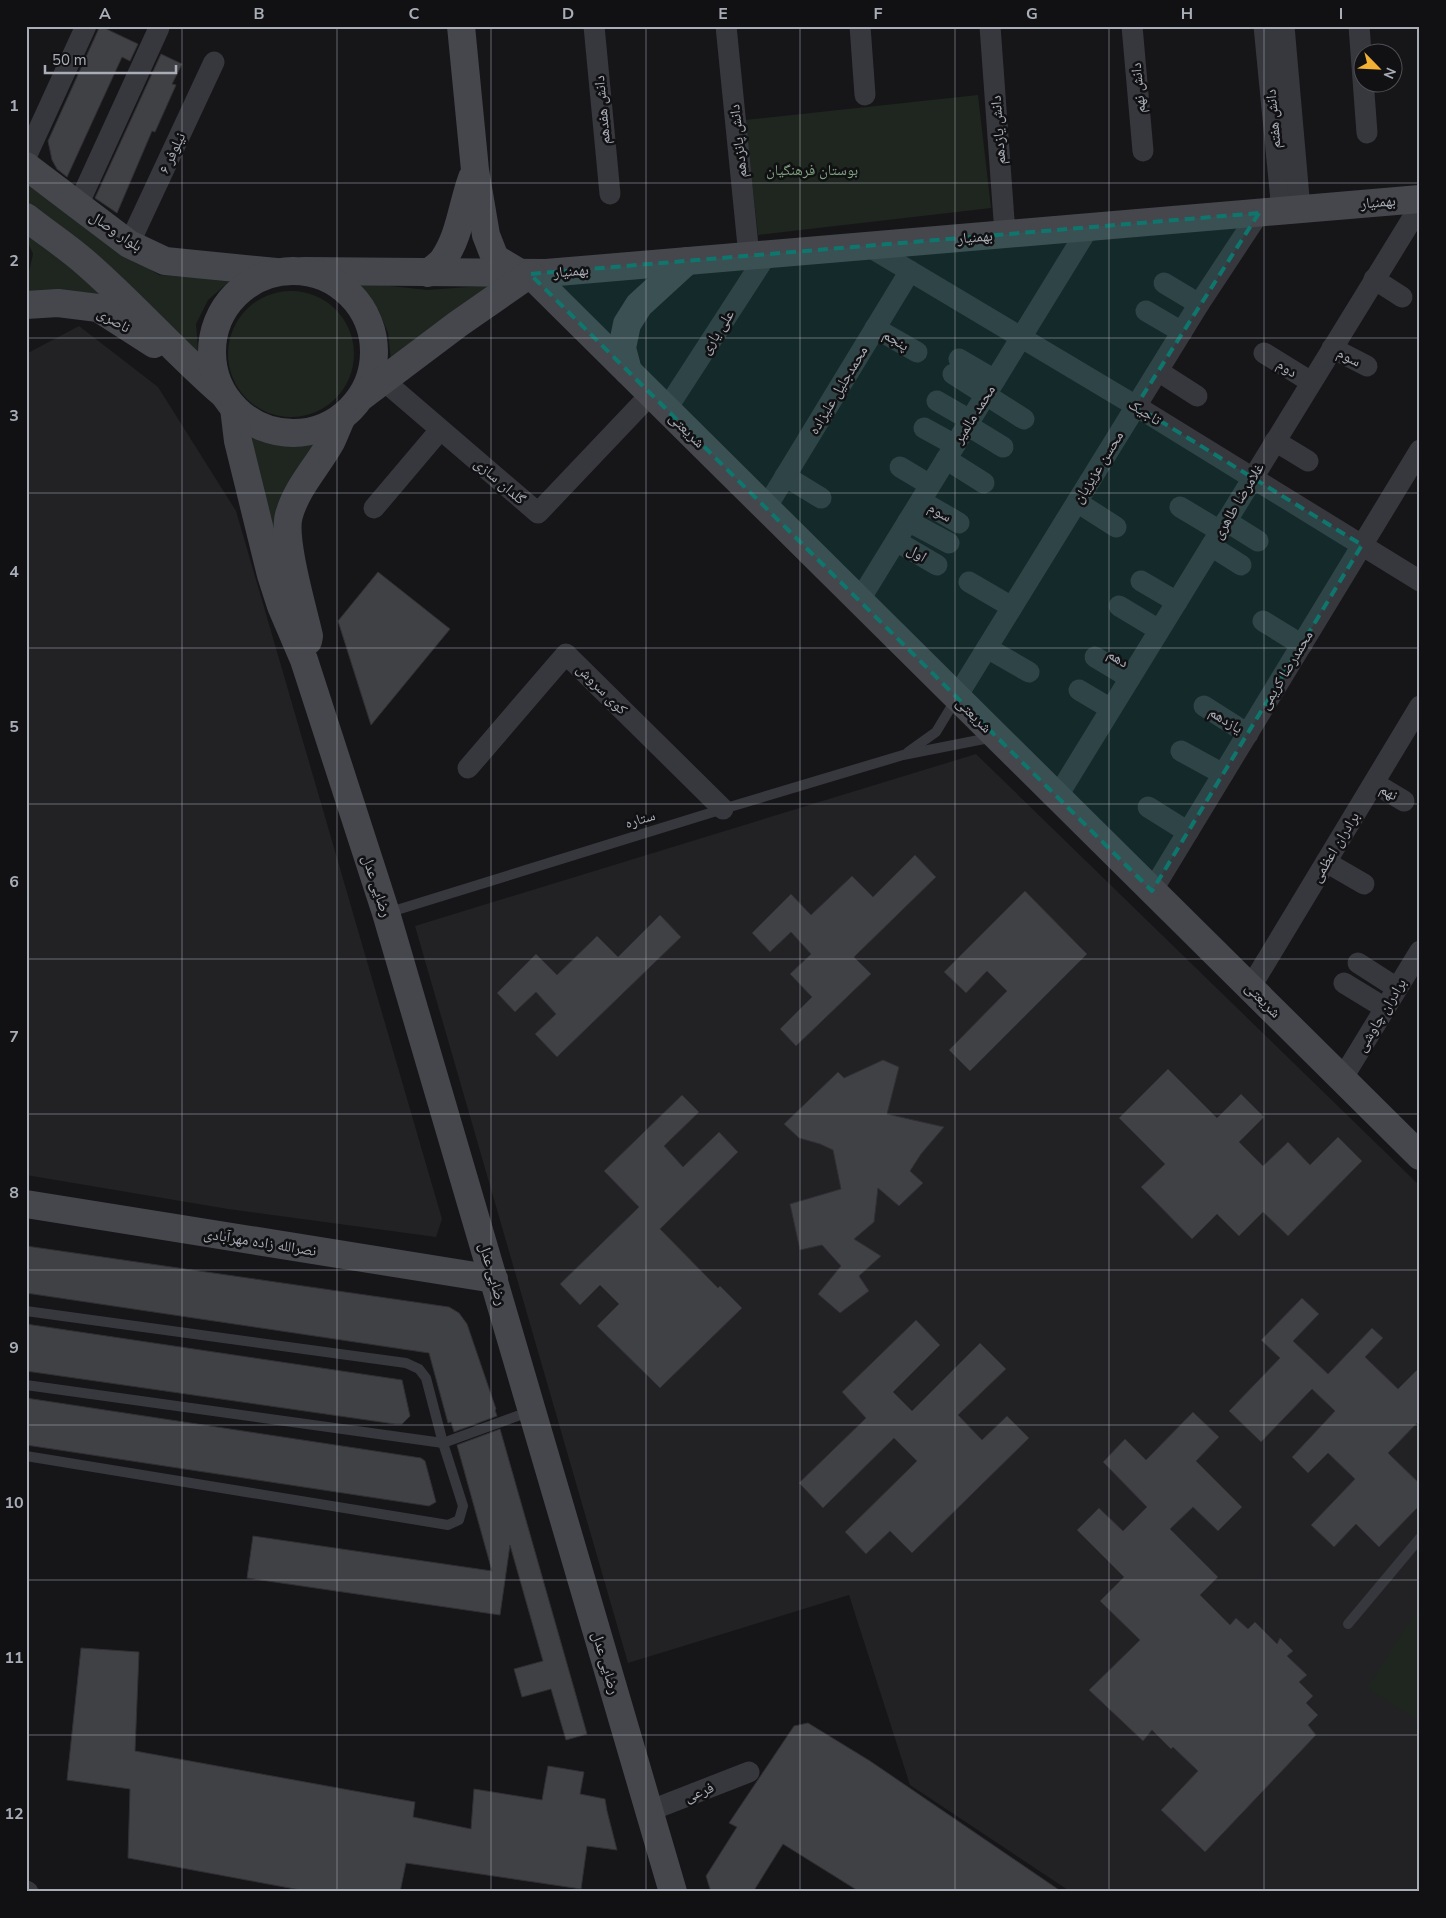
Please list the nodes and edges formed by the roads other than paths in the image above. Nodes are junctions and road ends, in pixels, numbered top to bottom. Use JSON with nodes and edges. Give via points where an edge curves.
{"nodes":[{"id":1,"x":86,"y":26,"type":"edge"},
{"id":2,"x":461,"y":26,"type":"edge"},
{"id":3,"x":594,"y":26,"type":"edge"},
{"id":4,"x":726,"y":26,"type":"edge"},
{"id":5,"x":860,"y":26,"type":"edge"},
{"id":6,"x":990,"y":26,"type":"edge"},
{"id":7,"x":1132,"y":26,"type":"edge"},
{"id":8,"x":1264,"y":26,"type":"edge"},
{"id":9,"x":1284,"y":26,"type":"edge"},
{"id":10,"x":1359,"y":26,"type":"edge"},
{"id":11,"x":159,"y":28,"type":"dead end"},
{"id":12,"x":214,"y":62,"type":"dead end"},
{"id":13,"x":866,"y":96,"type":"dead end"},
{"id":14,"x":1367,"y":133,"type":"dead end"},
{"id":15,"x":1143,"y":151,"type":"dead end"},
{"id":16,"x":26,"y":157,"type":"edge"},
{"id":17,"x":26,"y":166,"type":"edge"},
{"id":18,"x":475,"y":170,"type":"junction"},
{"id":19,"x":610,"y":194,"type":"dead end"},
{"id":20,"x":1420,"y":199,"type":"edge"},
{"id":21,"x":78,"y":205,"type":"junction"},
{"id":22,"x":1420,"y":206,"type":"edge"},
{"id":23,"x":1280,"y":211,"type":"junction"},
{"id":24,"x":26,"y":217,"type":"edge"},
{"id":25,"x":1089,"y":227,"type":"junction"},
{"id":26,"x":1005,"y":234,"type":"junction"},
{"id":27,"x":129,"y":244,"type":"junction"},
{"id":28,"x":868,"y":246,"type":"junction"},
{"id":29,"x":758,"y":255,"type":"junction"},
{"id":30,"x":687,"y":261,"type":"junction"},
{"id":31,"x":910,"y":271,"type":"junction"},
{"id":32,"x":290,"y":272,"type":"junction"},
{"id":33,"x":428,"y":273,"type":"junction"},
{"id":34,"x":537,"y":275,"type":"junction"},
{"id":35,"x":1374,"y":278,"type":"junction"},
{"id":36,"x":1164,"y":282,"type":"dead end"},
{"id":37,"x":1402,"y":297,"type":"dead end"},
{"id":38,"x":1199,"y":304,"type":"junction"},
{"id":39,"x":26,"y":305,"type":"edge"},
{"id":40,"x":1146,"y":311,"type":"dead end"},
{"id":41,"x":875,"y":328,"type":"junction"},
{"id":42,"x":1182,"y":332,"type":"junction"},
{"id":43,"x":1021,"y":337,"type":"junction"},
{"id":44,"x":1332,"y":348,"type":"junction"},
{"id":45,"x":917,"y":352,"type":"dead end"},
{"id":46,"x":1264,"y":353,"type":"dead end"},
{"id":47,"x":625,"y":355,"type":"junction"},
{"id":48,"x":1366,"y":366,"type":"dead end"},
{"id":49,"x":193,"y":367,"type":"junction"},
{"id":50,"x":956,"y":367,"type":"dead end"},
{"id":51,"x":1158,"y":371,"type":"junction"},
{"id":52,"x":383,"y":380,"type":"junction"},
{"id":53,"x":1311,"y":382,"type":"junction"},
{"id":54,"x":990,"y":387,"type":"junction"},
{"id":55,"x":1197,"y":396,"type":"dead end"},
{"id":56,"x":361,"y":397,"type":"junction"},
{"id":57,"x":668,"y":400,"type":"junction"},
{"id":58,"x":228,"y":401,"type":"junction"},
{"id":59,"x":937,"y":401,"type":"dead end"},
{"id":60,"x":1136,"y":406,"type":"junction"},
{"id":61,"x":342,"y":417,"type":"junction"},
{"id":62,"x":1024,"y":419,"type":"dead end"},
{"id":63,"x":969,"y":423,"type":"junction"},
{"id":64,"x":924,"y":428,"type":"dead end"},
{"id":65,"x":440,"y":430,"type":"junction"},
{"id":66,"x":1275,"y":441,"type":"junction"},
{"id":67,"x":1003,"y":447,"type":"dead end"},
{"id":68,"x":950,"y":452,"type":"junction"},
{"id":69,"x":1419,"y":453,"type":"edge"},
{"id":70,"x":1308,"y":461,"type":"dead end"},
{"id":71,"x":900,"y":467,"type":"dead end"},
{"id":72,"x":786,"y":476,"type":"junction"},
{"id":73,"x":1252,"y":478,"type":"junction"},
{"id":74,"x":984,"y":483,"type":"dead end"},
{"id":75,"x":925,"y":493,"type":"junction"},
{"id":76,"x":821,"y":498,"type":"dead end"},
{"id":77,"x":770,"y":501,"type":"junction"},
{"id":78,"x":1077,"y":502,"type":"junction"},
{"id":79,"x":1180,"y":507,"type":"dead end"},
{"id":80,"x":374,"y":508,"type":"dead end"},
{"id":81,"x":908,"y":521,"type":"junction"},
{"id":82,"x":958,"y":523,"type":"dead end"},
{"id":83,"x":1116,"y":528,"type":"dead end"},
{"id":84,"x":1219,"y":532,"type":"junction"},
{"id":85,"x":896,"y":541,"type":"junction"},
{"id":86,"x":1258,"y":541,"type":"dead end"},
{"id":87,"x":949,"y":544,"type":"dead end"},
{"id":88,"x":1362,"y":545,"type":"junction"},
{"id":89,"x":832,"y":558,"type":"dead end"},
{"id":90,"x":937,"y":565,"type":"dead end"},
{"id":91,"x":1241,"y":565,"type":"dead end"},
{"id":92,"x":1141,"y":581,"type":"dead end"},
{"id":93,"x":1420,"y":581,"type":"edge"},
{"id":94,"x":969,"y":582,"type":"dead end"},
{"id":95,"x":862,"y":596,"type":"junction"},
{"id":96,"x":1177,"y":602,"type":"junction"},
{"id":97,"x":1119,"y":606,"type":"dead end"},
{"id":98,"x":1012,"y":607,"type":"junction"},
{"id":99,"x":1263,"y":621,"type":"dead end"},
{"id":100,"x":1160,"y":630,"type":"junction"},
{"id":101,"x":1302,"y":645,"type":"junction"},
{"id":102,"x":987,"y":648,"type":"junction"},
{"id":103,"x":1098,"y":652,"type":"dead end"},
{"id":104,"x":304,"y":660,"type":"junction"},
{"id":105,"x":1029,"y":672,"type":"dead end"},
{"id":106,"x":1132,"y":674,"type":"junction"},
{"id":107,"x":1079,"y":690,"type":"dead end"},
{"id":108,"x":959,"y":693,"type":"junction"},
{"id":109,"x":1204,"y":706,"type":"dead end"},
{"id":110,"x":1420,"y":706,"type":"edge"},
{"id":111,"x":1111,"y":709,"type":"junction"},
{"id":112,"x":1248,"y":734,"type":"junction"},
{"id":113,"x":999,"y":740,"type":"junction"},
{"id":114,"x":1181,"y":751,"type":"dead end"},
{"id":115,"x":903,"y":755,"type":"junction"},
{"id":116,"x":468,"y":768,"type":"dead end"},
{"id":117,"x":1223,"y":774,"type":"junction"},
{"id":118,"x":1374,"y":783,"type":"junction"},
{"id":119,"x":1060,"y":792,"type":"junction"},
{"id":120,"x":1404,"y":801,"type":"dead end"},
{"id":121,"x":1148,"y":807,"type":"dead end"},
{"id":122,"x":723,"y":809,"type":"junction"},
{"id":123,"x":1188,"y":832,"type":"junction"},
{"id":124,"x":1326,"y":862,"type":"junction"},
{"id":125,"x":1364,"y":884,"type":"dead end"},
{"id":126,"x":1155,"y":887,"type":"junction"},
{"id":127,"x":386,"y":913,"type":"junction"},
{"id":128,"x":1358,"y":963,"type":"dead end"},
{"id":129,"x":1416,"y":965,"type":"edge"},
{"id":130,"x":1344,"y":983,"type":"dead end"},
{"id":131,"x":1252,"y":984,"type":"junction"},
{"id":132,"x":1397,"y":988,"type":"junction"},
{"id":133,"x":1385,"y":1008,"type":"junction"},
{"id":134,"x":1344,"y":1075,"type":"junction"},
{"id":135,"x":1420,"y":1142,"type":"edge"},
{"id":136,"x":1420,"y":1156,"type":"edge"},
{"id":137,"x":26,"y":1204,"type":"edge"},
{"id":138,"x":494,"y":1279,"type":"junction"},
{"id":139,"x":26,"y":1310,"type":"edge"},
{"id":140,"x":26,"y":1385,"type":"edge"},
{"id":141,"x":532,"y":1411,"type":"junction"},
{"id":142,"x":443,"y":1443,"type":"junction"},
{"id":143,"x":26,"y":1456,"type":"edge"},
{"id":144,"x":1420,"y":1538,"type":"edge"},
{"id":145,"x":1348,"y":1624,"type":"dead end"},
{"id":146,"x":748,"y":1772,"type":"dead end"},
{"id":147,"x":649,"y":1811,"type":"junction"},
{"id":148,"x":673,"y":1892,"type":"edge"}],
"edges":[{"from":1,"to":16,"type":"street"},
{"from":2,"to":18,"type":"main road","name":"شریعتی"},
{"from":3,"to":19,"type":"street","name":"دانش هفدهم"},
{"from":4,"to":29,"type":"street","name":"دانش پانزدهم"},
{"from":5,"to":13,"type":"street"},
{"from":6,"to":26,"type":"street","name":"دانش یازدهم"},
{"from":7,"to":15,"type":"street","name":"دانش نهم"},
{"from":8,"to":23,"type":"street","name":"دانش هفتم"},
{"from":9,"to":23,"type":"street","name":"دانش هفتم"},
{"from":10,"to":14,"type":"street"},
{"from":11,"to":21,"type":"street"},
{"from":12,"to":27,"type":"street","name":"نیلوفر ۶"},
{"from":17,"to":21,"type":"main road","name":"بلوار وصال"},
{"from":18,"to":33,"type":"main road","via":[[464,199],[456,236],[442,260]]},
{"from":18,"to":34,"type":"main road","name":"شریعتی","via":[[486,235],[495,258]]},
{"from":20,"to":23,"type":"main road","name":"بهمنیار"},
{"from":21,"to":27,"type":"main road","name":"بلوار وصال"},
{"from":22,"to":35,"type":"street","name":"غلامرضا طاهری"},
{"from":23,"to":25,"type":"main road","name":"بهمنیار"},
{"from":23,"to":38,"type":"street","name":"محسن عزیزیان"},
{"from":24,"to":49,"type":"main road","via":[[86,263]]},
{"from":25,"to":26,"type":"main road","name":"بهمنیار"},
{"from":25,"to":43,"type":"street","name":"محمد مالمیر"},
{"from":26,"to":28,"type":"main road","name":"بهمنیار"},
{"from":27,"to":32,"type":"main road","name":"بلوار وصال","via":[[164,261]]},
{"from":28,"to":29,"type":"main road","name":"بهمنیار"},
{"from":28,"to":31,"type":"street","name":"تاجیک"},
{"from":29,"to":30,"type":"main road","name":"بهمنیار"},
{"from":29,"to":57,"type":"street","name":"علی یاری"},
{"from":30,"to":34,"type":"main road","name":"بهمنیار"},
{"from":30,"to":47,"type":"main road","via":[[658,286],[627,324]]},
{"from":31,"to":41,"type":"street","name":"محمدجلیل علیزاده"},
{"from":31,"to":43,"type":"street","name":"تاجیک"},
{"from":32,"to":33,"type":"main road","name":"بهمنیار"},
{"from":32,"to":56,"type":"main road","via":[[330,279],[352,295],[367,318],[374,345],[372,372]]},
{"from":32,"to":58,"type":"main road","via":[[253,281],[233,297],[218,319],[212,344],[213,370]]},
{"from":33,"to":34,"type":"main road","name":"بهمنیار"},
{"from":34,"to":47,"type":"main road","name":"شریعتی"},
{"from":34,"to":52,"type":"main road","via":[[458,324]]},
{"from":35,"to":37,"type":"street"},
{"from":35,"to":44,"type":"street","name":"غلامرضا طاهری"},
{"from":36,"to":38,"type":"street"},
{"from":38,"to":42,"type":"street","name":"محسن عزیزیان"},
{"from":39,"to":49,"type":"main road","name":"ناصری","via":[[58,303],[98,308]]},
{"from":40,"to":42,"type":"street"},
{"from":41,"to":45,"type":"street","name":"پنجم"},
{"from":41,"to":72,"type":"street","name":"محمدجلیل علیزاده"},
{"from":42,"to":51,"type":"street","name":"محسن عزیزیان"},
{"from":43,"to":54,"type":"street","name":"محمد مالمیر"},
{"from":43,"to":60,"type":"street","name":"تاجیک"},
{"from":44,"to":48,"type":"street","name":"سوم"},
{"from":44,"to":53,"type":"street","name":"غلامرضا طاهری"},
{"from":46,"to":53,"type":"street","name":"دوم"},
{"from":47,"to":57,"type":"main road","name":"شریعتی"},
{"from":49,"to":58,"type":"main road"},
{"from":50,"to":54,"type":"street"},
{"from":51,"to":55,"type":"street"},
{"from":51,"to":60,"type":"street","name":"محسن عزیزیان"},
{"from":52,"to":56,"type":"main road"},
{"from":52,"to":65,"type":"street","name":"گلدان سازی"},
{"from":53,"to":66,"type":"street","name":"غلامرضا طاهری"},
{"from":54,"to":62,"type":"street"},
{"from":54,"to":63,"type":"street","name":"محمد مالمیر"},
{"from":56,"to":61,"type":"main road"},
{"from":57,"to":65,"type":"street","name":"گلدان سازی","via":[[538,513]]},
{"from":57,"to":77,"type":"main road","name":"شریعتی"},
{"from":58,"to":61,"type":"main road","via":[[240,415],[264,428],[291,434],[318,430]]},
{"from":58,"to":104,"type":"main road","name":"رضایی عدل","via":[[271,575]]},
{"from":59,"to":63,"type":"street"},
{"from":60,"to":73,"type":"street","name":"تاجیک"},
{"from":60,"to":78,"type":"street","name":"محسن عزیزیان"},
{"from":61,"to":104,"type":"main road","via":[[288,516],[288,540],[309,636]]},
{"from":63,"to":67,"type":"street"},
{"from":63,"to":68,"type":"street","name":"محمد مالمیر"},
{"from":64,"to":68,"type":"street"},
{"from":65,"to":80,"type":"street"},
{"from":66,"to":70,"type":"street"},
{"from":66,"to":73,"type":"street","name":"غلامرضا طاهری"},
{"from":68,"to":74,"type":"street"},
{"from":68,"to":75,"type":"street","name":"محمد مالمیر"},
{"from":69,"to":88,"type":"street","name":"محمدرضا کریمی"},
{"from":71,"to":75,"type":"street","name":"سوم"},
{"from":72,"to":76,"type":"street"},
{"from":72,"to":77,"type":"street","name":"محمدجلیل علیزاده"},
{"from":73,"to":84,"type":"street","name":"غلامرضا طاهری"},
{"from":73,"to":88,"type":"street","name":"تاجیک"},
{"from":75,"to":81,"type":"street","name":"محمد مالمیر"},
{"from":75,"to":82,"type":"street","name":"سوم"},
{"from":77,"to":95,"type":"main road","name":"شریعتی"},
{"from":78,"to":83,"type":"street"},
{"from":78,"to":98,"type":"street","name":"محسن عزیزیان"},
{"from":79,"to":84,"type":"street"},
{"from":81,"to":85,"type":"street","name":"محمد مالمیر"},
{"from":81,"to":87,"type":"street"},
{"from":84,"to":86,"type":"street"},
{"from":84,"to":91,"type":"street"},
{"from":84,"to":96,"type":"street","name":"غلامرضا طاهری"},
{"from":85,"to":90,"type":"street","name":"اول"},
{"from":85,"to":95,"type":"street","name":"محمد مالمیر"},
{"from":88,"to":93,"type":"street","name":"تاجیک"},
{"from":88,"to":101,"type":"street","name":"محمدرضا کریمی"},
{"from":89,"to":95,"type":"lane"},
{"from":92,"to":96,"type":"street"},
{"from":94,"to":98,"type":"street"},
{"from":95,"to":108,"type":"main road","name":"شریعتی"},
{"from":96,"to":100,"type":"street","name":"غلامرضا طاهری"},
{"from":97,"to":100,"type":"street"},
{"from":98,"to":102,"type":"street","name":"محسن عزیزیان"},
{"from":99,"to":101,"type":"street"},
{"from":100,"to":106,"type":"street","name":"غلامرضا طاهری"},
{"from":101,"to":112,"type":"street","name":"محمدرضا کریمی"},
{"from":102,"to":105,"type":"street"},
{"from":102,"to":108,"type":"street","name":"محسن عزیزیان"},
{"from":103,"to":106,"type":"street"},
{"from":104,"to":127,"type":"main road","name":"رضایی عدل"},
{"from":106,"to":111,"type":"street","name":"غلامرضا طاهری"},
{"from":107,"to":111,"type":"street"},
{"from":108,"to":113,"type":"main road","name":"شریعتی"},
{"from":108,"to":115,"type":"lane","name":"ستاره","via":[[936,732]]},
{"from":108,"to":119,"type":"lane"},
{"from":109,"to":112,"type":"street","name":"یازدهم"},
{"from":110,"to":118,"type":"street","name":"برادران اعظمی"},
{"from":111,"to":119,"type":"street","name":"غلامرضا طاهری"},
{"from":112,"to":117,"type":"street","name":"محمدرضا کریمی"},
{"from":113,"to":115,"type":"lane","name":"ستاره","via":[[984,738]]},
{"from":113,"to":119,"type":"main road","name":"شریعتی"},
{"from":114,"to":117,"type":"street"},
{"from":115,"to":122,"type":"lane","name":"ستاره"},
{"from":116,"to":122,"type":"street","name":"کوی سروش","via":[[566,654]]},
{"from":117,"to":123,"type":"street","name":"محمدرضا کریمی"},
{"from":118,"to":120,"type":"street","name":"نهم"},
{"from":118,"to":124,"type":"street","name":"برادران اعظمی"},
{"from":119,"to":126,"type":"main road","name":"شریعتی"},
{"from":121,"to":123,"type":"street"},
{"from":122,"to":127,"type":"lane","name":"ستاره"},
{"from":123,"to":126,"type":"street","name":"محمدرضا کریمی"},
{"from":124,"to":125,"type":"street"},
{"from":124,"to":131,"type":"street","name":"برادران اعظمی"},
{"from":126,"to":131,"type":"main road","name":"شریعتی"},
{"from":127,"to":138,"type":"main road","name":"رضایی عدل"},
{"from":128,"to":132,"type":"street"},
{"from":129,"to":132,"type":"street","name":"برادران چاوشی"},
{"from":130,"to":133,"type":"street"},
{"from":131,"to":134,"type":"main road","name":"شریعتی"},
{"from":132,"to":133,"type":"street","name":"برادران چاوشی"},
{"from":133,"to":134,"type":"street","name":"برادران چاوشی"},
{"from":134,"to":135,"type":"lane"},
{"from":134,"to":136,"type":"main road","name":"شریعتی"},
{"from":137,"to":138,"type":"main road","name":"نصرالله زاده مهرآبادی"},
{"from":138,"to":141,"type":"main road","name":"رضایی عدل"},
{"from":139,"to":142,"type":"lane","via":[[406,1363],[419,1369],[426,1378]]},
{"from":140,"to":142,"type":"lane"},
{"from":141,"to":142,"type":"lane"},
{"from":141,"to":147,"type":"main road","name":"رضایی عدل"},
{"from":142,"to":143,"type":"lane","via":[[463,1506],[458,1520],[448,1525]]},
{"from":144,"to":145,"type":"lane"},
{"from":146,"to":147,"type":"street","name":"فرعی"},
{"from":147,"to":148,"type":"main road","name":"رضایی عدل"}]}
